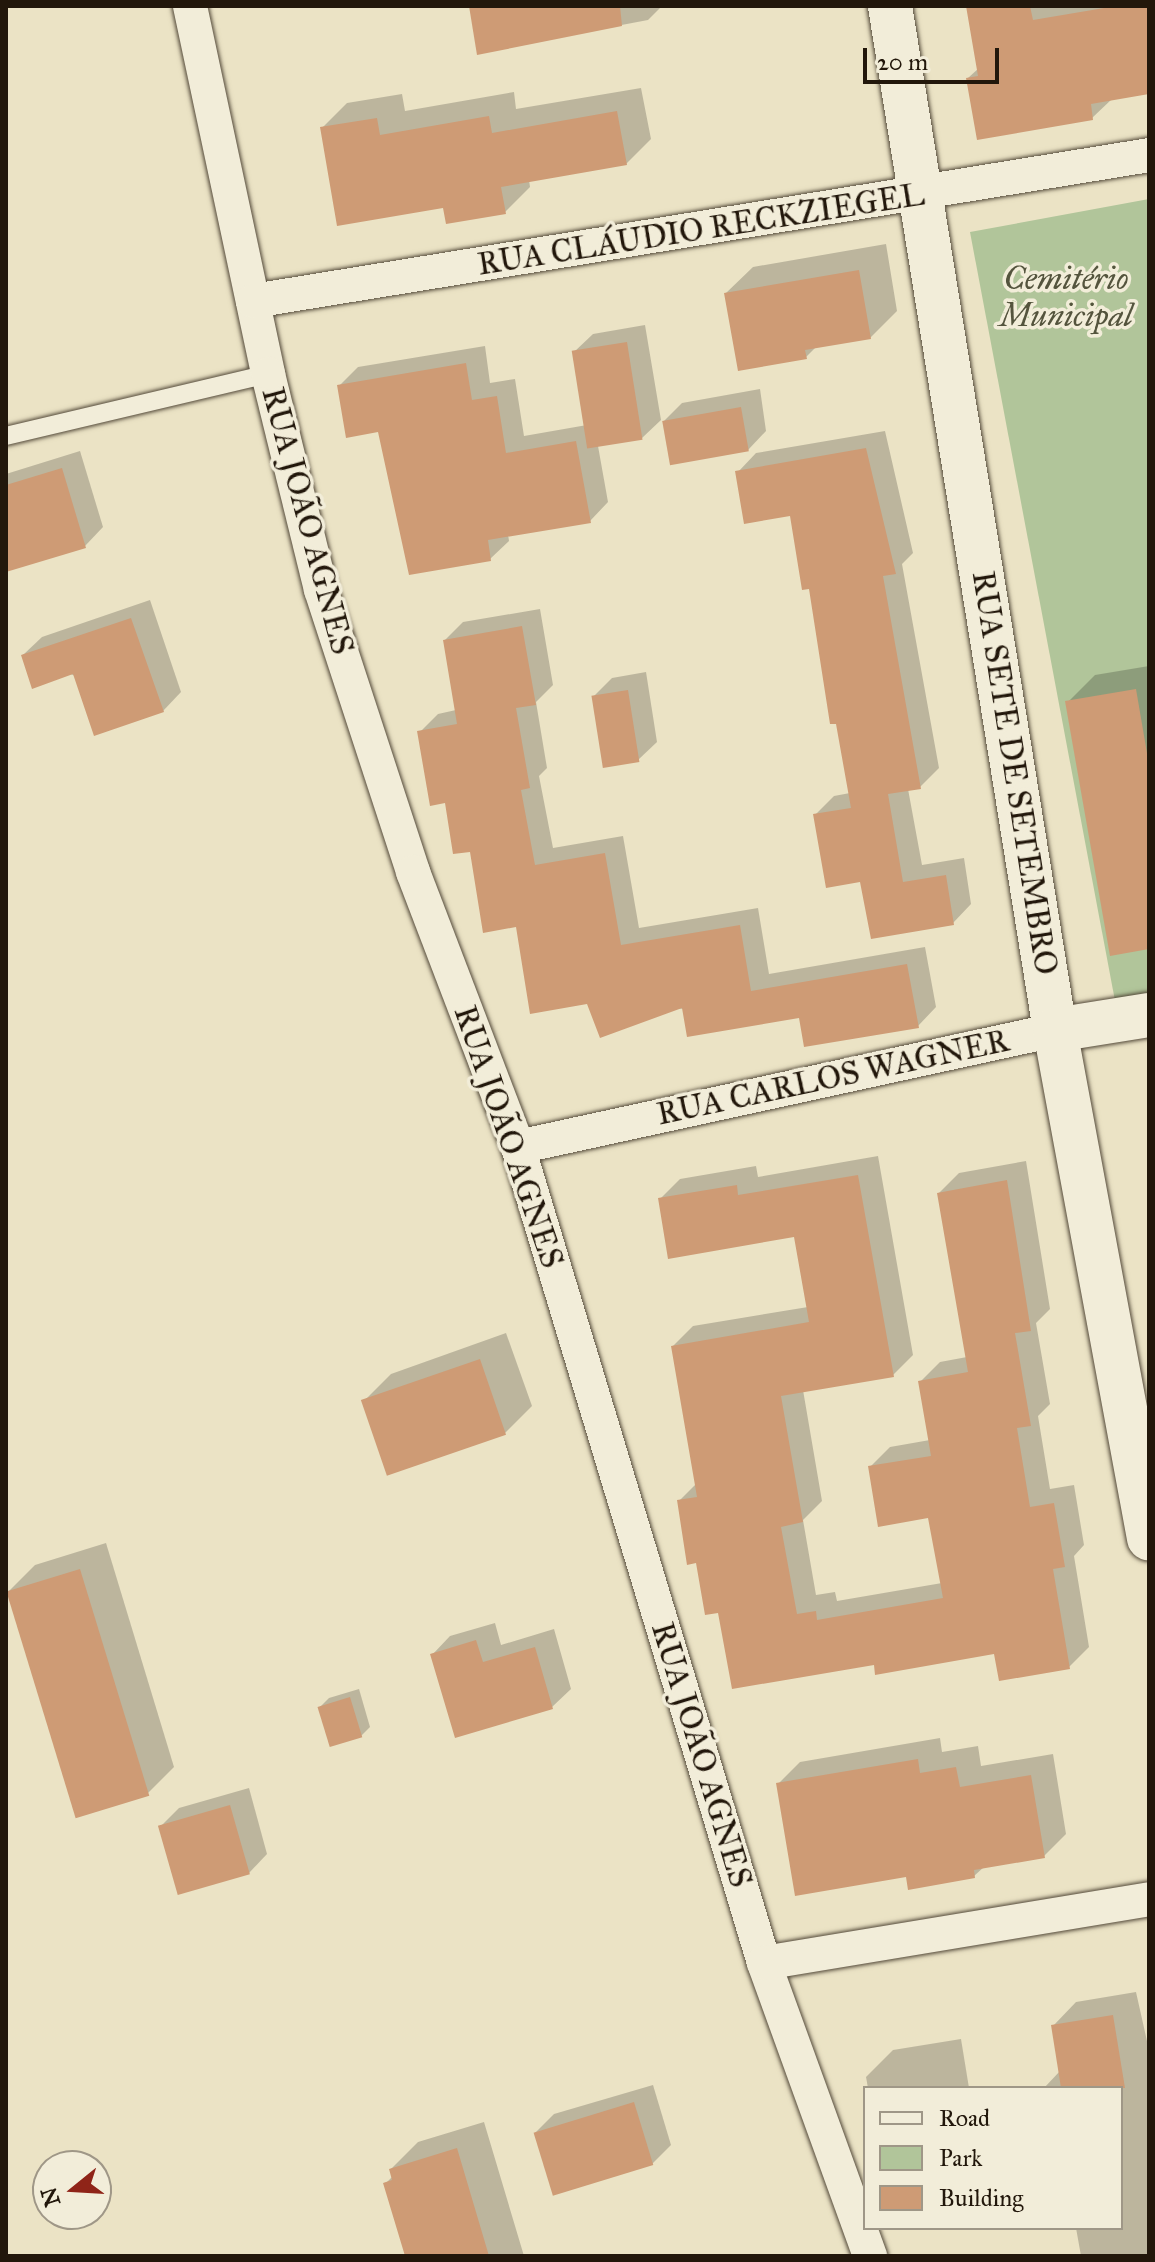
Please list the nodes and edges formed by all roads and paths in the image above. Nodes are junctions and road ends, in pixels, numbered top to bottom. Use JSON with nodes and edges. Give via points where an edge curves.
{"nodes":[{"id":1,"x":190,"y":6,"type":"edge"},
{"id":2,"x":890,"y":6,"type":"edge"},
{"id":3,"x":1149,"y":155,"type":"edge"},
{"id":4,"x":921,"y":195,"type":"junction"},
{"id":5,"x":253,"y":301,"type":"junction"},
{"id":6,"x":268,"y":374,"type":"junction"},
{"id":7,"x":6,"y":436,"type":"edge"},
{"id":8,"x":1149,"y":1015,"type":"edge"},
{"id":9,"x":1055,"y":1030,"type":"junction"},
{"id":10,"x":518,"y":1147,"type":"junction"},
{"id":11,"x":1149,"y":1538,"type":"edge"},
{"id":12,"x":1149,"y":1899,"type":"edge"},
{"id":13,"x":764,"y":1963,"type":"junction"},
{"id":14,"x":870,"y":2256,"type":"edge"}],
"edges":[{"from":1,"to":5,"type":"street","name":"RUA JOÃO AGNES"},
{"from":2,"to":4,"type":"street","name":"RUA SETE DE SETEMBRO"},
{"from":3,"to":4,"type":"street","name":"RUA CLÁUDIO RECKZIEGEL"},
{"from":4,"to":5,"type":"street","name":"RUA CLÁUDIO RECKZIEGEL"},
{"from":4,"to":9,"type":"street","name":"RUA SETE DE SETEMBRO"},
{"from":5,"to":6,"type":"street","name":"RUA JOÃO AGNES"},
{"from":6,"to":7,"type":"lane"},
{"from":6,"to":10,"type":"street","name":"RUA JOÃO AGNES","via":[[321,590],[413,872]]},
{"from":8,"to":9,"type":"street","name":"RUA CARLOS WAGNER"},
{"from":9,"to":10,"type":"street","name":"RUA CARLOS WAGNER"},
{"from":9,"to":11,"type":"street","name":"RUA SETE DE SETEMBRO"},
{"from":10,"to":13,"type":"street","name":"RUA JOÃO AGNES"},
{"from":12,"to":13,"type":"street"},
{"from":13,"to":14,"type":"street","name":"RUA JOÃO AGNES"}]}
